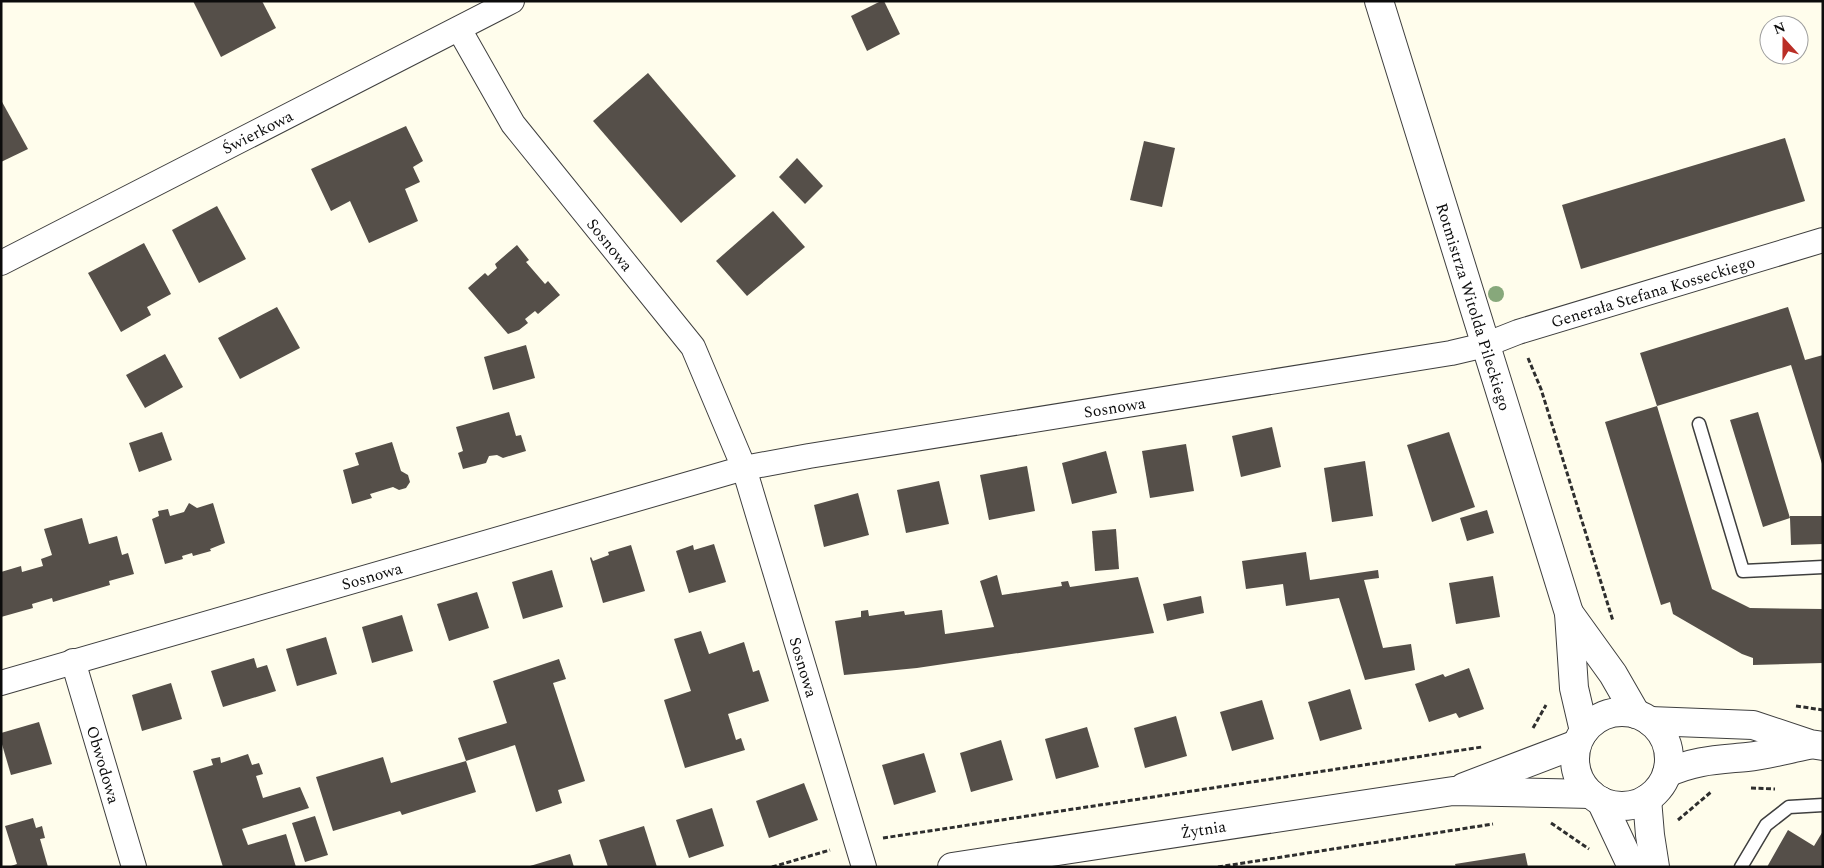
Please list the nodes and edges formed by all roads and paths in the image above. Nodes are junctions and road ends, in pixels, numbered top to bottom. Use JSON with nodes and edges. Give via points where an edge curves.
{"nodes":[{"id":1,"x":512,"y":1,"type":"edge"},
{"id":2,"x":1379,"y":1,"type":"edge"},
{"id":3,"x":459,"y":29,"type":"junction"},
{"id":4,"x":1823,"y":240,"type":"edge"},
{"id":5,"x":1,"y":263,"type":"edge"},
{"id":6,"x":1518,"y":332,"type":"junction"},
{"id":7,"x":1485,"y":345,"type":"junction"},
{"id":8,"x":1699,"y":424,"type":"dead end"},
{"id":9,"x":744,"y":468,"type":"junction"},
{"id":10,"x":1823,"y":566,"type":"edge"},
{"id":11,"x":1569,"y":613,"type":"junction"},
{"id":12,"x":1616,"y":630,"type":"dead end"},
{"id":13,"x":73,"y":661,"type":"junction"},
{"id":14,"x":1,"y":683,"type":"edge"},
{"id":15,"x":1643,"y":718,"type":"junction"},
{"id":16,"x":1580,"y":737,"type":"junction"},
{"id":17,"x":1816,"y":745,"type":"edge"},
{"id":18,"x":1488,"y":746,"type":"dead end"},
{"id":19,"x":1667,"y":773,"type":"junction"},
{"id":20,"x":1716,"y":788,"type":"dead end"},
{"id":21,"x":1743,"y":788,"type":"dead end"},
{"id":22,"x":1780,"y":789,"type":"dead end"},
{"id":23,"x":1453,"y":791,"type":"junction"},
{"id":24,"x":1596,"y":798,"type":"junction"},
{"id":25,"x":1647,"y":799,"type":"junction"},
{"id":26,"x":1823,"y":805,"type":"edge"},
{"id":27,"x":1678,"y":820,"type":"dead end"},
{"id":28,"x":1501,"y":822,"type":"dead end"},
{"id":29,"x":856,"y":842,"type":"junction"},
{"id":30,"x":134,"y":867,"type":"edge"},
{"id":31,"x":772,"y":867,"type":"edge"},
{"id":32,"x":864,"y":867,"type":"edge"},
{"id":33,"x":952,"y":867,"type":"edge"},
{"id":34,"x":1218,"y":867,"type":"edge"},
{"id":35,"x":1632,"y":867,"type":"edge"},
{"id":36,"x":1655,"y":867,"type":"edge"},
{"id":37,"x":1741,"y":867,"type":"edge"}],
"edges":[{"from":1,"to":3,"type":"street","name":"Świerkowa"},
{"from":2,"to":7,"type":"street","name":"Rotmistrza Witolda Pileckiego"},
{"from":3,"to":5,"type":"street","name":"Świerkowa"},
{"from":3,"to":9,"type":"street","name":"Sosnowa","via":[[513,124],[693,347]]},
{"from":4,"to":6,"type":"street","name":"Generała Stefana Kosseckiego"},
{"from":6,"to":7,"type":"street","name":"Generała Stefana Kosseckiego"},
{"from":6,"to":12,"type":"path","via":[[1541,389]]},
{"from":7,"to":9,"type":"street","name":"Sosnowa","via":[[1442,355]]},
{"from":7,"to":11,"type":"street","name":"Rotmistrza Witolda Pileckiego"},
{"from":8,"to":10,"type":"lane","via":[[1743,572]]},
{"from":9,"to":13,"type":"street","name":"Sosnowa"},
{"from":9,"to":29,"type":"street","name":"Sosnowa"},
{"from":11,"to":15,"type":"street","name":"Rotmistrza Witolda Pileckiego"},
{"from":11,"to":16,"type":"street","name":"Rotmistrza Witolda Pileckiego"},
{"from":13,"to":14,"type":"street","name":"Sosnowa"},
{"from":13,"to":30,"type":"street","name":"Obwodowa"},
{"from":15,"to":16,"type":"street","via":[[1616,712],[1598,718]]},
{"from":15,"to":17,"type":"street","via":[[1753,726]]},
{"from":15,"to":19,"type":"street","via":[[1660,731],[1667,744]]},
{"from":16,"to":23,"type":"street","name":"Żytnia"},
{"from":16,"to":24,"type":"street","via":[[1575,758],[1576,772],[1582,784]]},
{"from":17,"to":19,"type":"street","via":[[1709,760]]},
{"from":18,"to":29,"type":"path"},
{"from":19,"to":25,"type":"street"},
{"from":20,"to":27,"type":"path"},
{"from":21,"to":22,"type":"path"},
{"from":23,"to":24,"type":"street","name":"Żytnia"},
{"from":23,"to":33,"type":"street","name":"Żytnia"},
{"from":24,"to":25,"type":"street","via":[[1616,806],[1632,805]]},
{"from":24,"to":35,"type":"street"},
{"from":25,"to":36,"type":"street"},
{"from":26,"to":37,"type":"lane","via":[[1789,807],[1766,825]]},
{"from":28,"to":34,"type":"path"},
{"from":29,"to":31,"type":"path"},
{"from":29,"to":32,"type":"street","name":"Sosnowa"}]}
